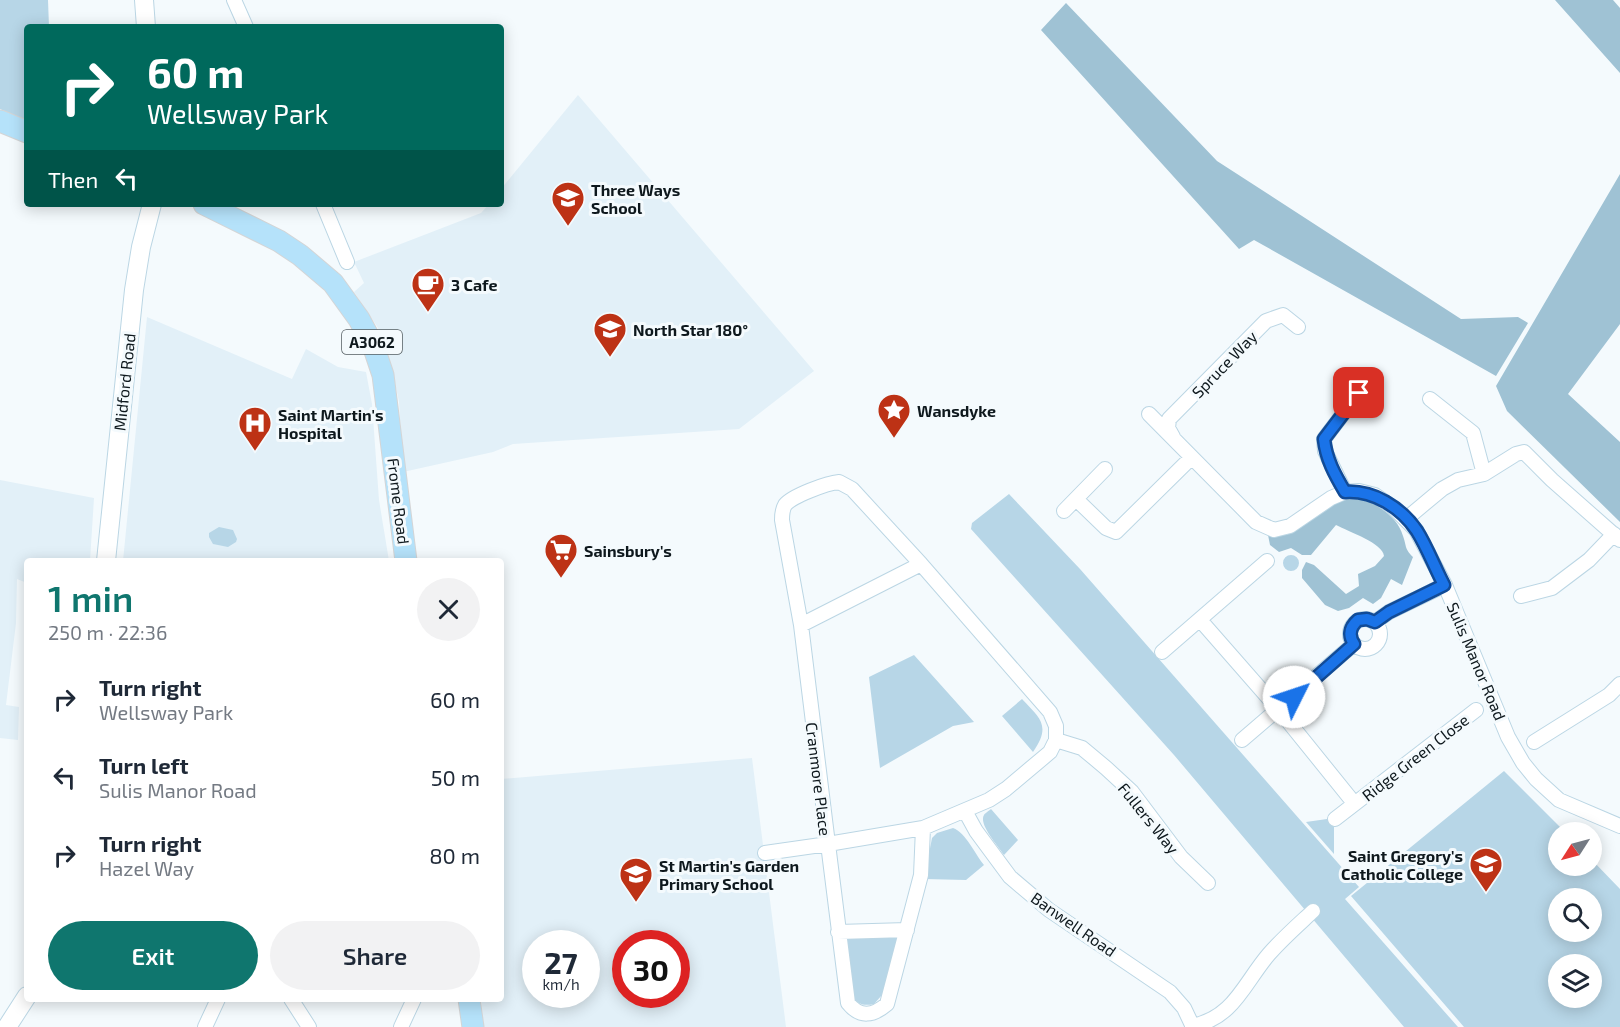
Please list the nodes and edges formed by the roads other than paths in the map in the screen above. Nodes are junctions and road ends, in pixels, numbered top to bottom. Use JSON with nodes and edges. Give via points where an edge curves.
{"nodes":[{"id":1,"x":144,"y":0,"type":"edge"},
{"id":2,"x":234,"y":0,"type":"edge"},
{"id":3,"x":146,"y":24,"type":"edge"},
{"id":4,"x":245,"y":24,"type":"edge"},
{"id":5,"x":0,"y":121,"type":"edge"},
{"id":6,"x":24,"y":131,"type":"edge"},
{"id":7,"x":151,"y":207,"type":"edge"},
{"id":8,"x":210,"y":207,"type":"edge"},
{"id":9,"x":324,"y":207,"type":"edge"},
{"id":10,"x":347,"y":262,"type":"dead end"},
{"id":11,"x":1298,"y":327,"type":"dead end"},
{"id":12,"x":1359,"y":393,"type":"dead end"},
{"id":13,"x":1430,"y":399,"type":"dead end"},
{"id":14,"x":1149,"y":414,"type":"dead end"},
{"id":15,"x":1173,"y":437,"type":"junction"},
{"id":16,"x":1191,"y":458,"type":"junction"},
{"id":17,"x":1105,"y":469,"type":"dead end"},
{"id":18,"x":1484,"y":474,"type":"junction"},
{"id":19,"x":1345,"y":492,"type":"junction"},
{"id":20,"x":1076,"y":499,"type":"junction"},
{"id":21,"x":1064,"y":511,"type":"dead end"},
{"id":22,"x":1406,"y":519,"type":"junction"},
{"id":23,"x":1617,"y":537,"type":"edge"},
{"id":24,"x":106,"y":558,"type":"edge"},
{"id":25,"x":406,"y":558,"type":"edge"},
{"id":26,"x":1267,"y":561,"type":"dead end"},
{"id":27,"x":921,"y":564,"type":"junction"},
{"id":28,"x":1444,"y":585,"type":"junction"},
{"id":29,"x":1521,"y":596,"type":"dead end"},
{"id":30,"x":1201,"y":621,"type":"junction"},
{"id":31,"x":1375,"y":622,"type":"junction"},
{"id":32,"x":801,"y":625,"type":"junction"},
{"id":33,"x":1354,"y":644,"type":"junction"},
{"id":34,"x":1162,"y":652,"type":"dead end"},
{"id":35,"x":1620,"y":684,"type":"edge"},
{"id":36,"x":1279,"y":710,"type":"junction"},
{"id":37,"x":1476,"y":710,"type":"dead end"},
{"id":38,"x":1056,"y":740,"type":"junction"},
{"id":39,"x":1242,"y":740,"type":"dead end"},
{"id":40,"x":1534,"y":742,"type":"dead end"},
{"id":41,"x":1354,"y":803,"type":"junction"},
{"id":42,"x":965,"y":811,"type":"junction"},
{"id":43,"x":1335,"y":819,"type":"dead end"},
{"id":44,"x":1620,"y":826,"type":"edge"},
{"id":45,"x":923,"y":828,"type":"junction"},
{"id":46,"x":828,"y":844,"type":"junction"},
{"id":47,"x":765,"y":853,"type":"dead end"},
{"id":48,"x":1208,"y":883,"type":"dead end"},
{"id":49,"x":1312,"y":911,"type":"dead end"},
{"id":50,"x":907,"y":930,"type":"junction"},
{"id":51,"x":838,"y":932,"type":"junction"},
{"id":52,"x":24,"y":1000,"type":"edge"},
{"id":53,"x":217,"y":1002,"type":"edge"},
{"id":54,"x":293,"y":1002,"type":"edge"},
{"id":55,"x":413,"y":1002,"type":"edge"},
{"id":56,"x":470,"y":1002,"type":"edge"},
{"id":57,"x":7,"y":1024,"type":"edge"},
{"id":58,"x":1192,"y":1026,"type":"edge"},
{"id":59,"x":205,"y":1027,"type":"edge"},
{"id":60,"x":309,"y":1027,"type":"edge"},
{"id":61,"x":401,"y":1027,"type":"edge"},
{"id":62,"x":473,"y":1027,"type":"edge"}],
"edges":[{"from":1,"to":3,"type":"main road"},
{"from":2,"to":4,"type":"street"},
{"from":5,"to":6,"type":"main road"},
{"from":7,"to":24,"type":"main road","name":"Midford Road","via":[[134,290]]},
{"from":8,"to":25,"type":"main road","name":"Frome Road","number":"A3062","via":[[300,255],[333,283],[359,319],[383,375]]},
{"from":9,"to":10,"type":"street"},
{"from":11,"to":15,"type":"street","name":"Spruce Way","via":[[1282,315],[1266,321],[1170,419],[1168,428]]},
{"from":12,"to":19,"type":"street","via":[[1324,439],[1325,451]]},
{"from":13,"to":18,"type":"street","via":[[1473,433]]},
{"from":14,"to":15,"type":"street"},
{"from":15,"to":16,"type":"street"},
{"from":16,"to":19,"type":"street","via":[[1256,522],[1274,530],[1290,526]]},
{"from":16,"to":20,"type":"street","via":[[1116,532],[1106,528]]},
{"from":17,"to":20,"type":"street"},
{"from":18,"to":22,"type":"street","via":[[1458,480],[1442,489]]},
{"from":18,"to":23,"type":"street","via":[[1524,452]]},
{"from":19,"to":22,"type":"street","name":"Sulis Manor Road","via":[[1375,495]]},
{"from":20,"to":21,"type":"street"},
{"from":22,"to":28,"type":"street","name":"Sulis Manor Road","via":[[1416,530]]},
{"from":23,"to":29,"type":"street","via":[[1552,588]]},
{"from":26,"to":30,"type":"street"},
{"from":27,"to":32,"type":"street"},
{"from":27,"to":32,"type":"street","name":"Cranmore Place","via":[[852,489],[839,482],[792,500],[786,504],[782,520]]},
{"from":27,"to":38,"type":"street","name":"Cranmore Place","via":[[1050,712]]},
{"from":28,"to":31,"type":"street"},
{"from":28,"to":44,"type":"street","name":"Sulis Manor Road","via":[[1508,737],[1523,763],[1559,800]]},
{"from":30,"to":34,"type":"street"},
{"from":30,"to":36,"type":"street","name":"Ridge Green Close"},
{"from":31,"to":33,"type":"street","via":[[1362,619],[1354,623],[1350,636]]},
{"from":31,"to":33,"type":"street","via":[[1381,636],[1377,645],[1363,649]]},
{"from":32,"to":46,"type":"street","name":"Cranmore Place"},
{"from":33,"to":36,"type":"street"},
{"from":35,"to":40,"type":"street"},
{"from":36,"to":39,"type":"street"},
{"from":36,"to":41,"type":"street","name":"Ridge Green Close"},
{"from":37,"to":41,"type":"street","name":"Ridge Green Close"},
{"from":38,"to":42,"type":"street","name":"Cranmore Place","via":[[1050,752],[1006,789]]},
{"from":38,"to":48,"type":"street","name":"Fullers Way","via":[[1082,748],[1132,792],[1181,857]]},
{"from":41,"to":43,"type":"street","name":"Ridge Green Close"},
{"from":42,"to":45,"type":"street","name":"Cranmore Place"},
{"from":42,"to":58,"type":"street","name":"Banwell Road","via":[[1010,877],[1049,910],[1170,992],[1184,1008]]},
{"from":45,"to":46,"type":"street","name":"Cranmore Place"},
{"from":45,"to":50,"type":"street","via":[[921,874]]},
{"from":46,"to":47,"type":"street"},
{"from":46,"to":51,"type":"street"},
{"from":49,"to":58,"type":"street","via":[[1269,954],[1225,1013],[1208,1023]]},
{"from":50,"to":51,"type":"street"},
{"from":50,"to":51,"type":"street","via":[[888,1004],[862,1014],[848,1003]]},
{"from":52,"to":57,"type":"main road"},
{"from":53,"to":59,"type":"street"},
{"from":54,"to":60,"type":"street"},
{"from":55,"to":61,"type":"street"},
{"from":56,"to":62,"type":"main road"}]}
